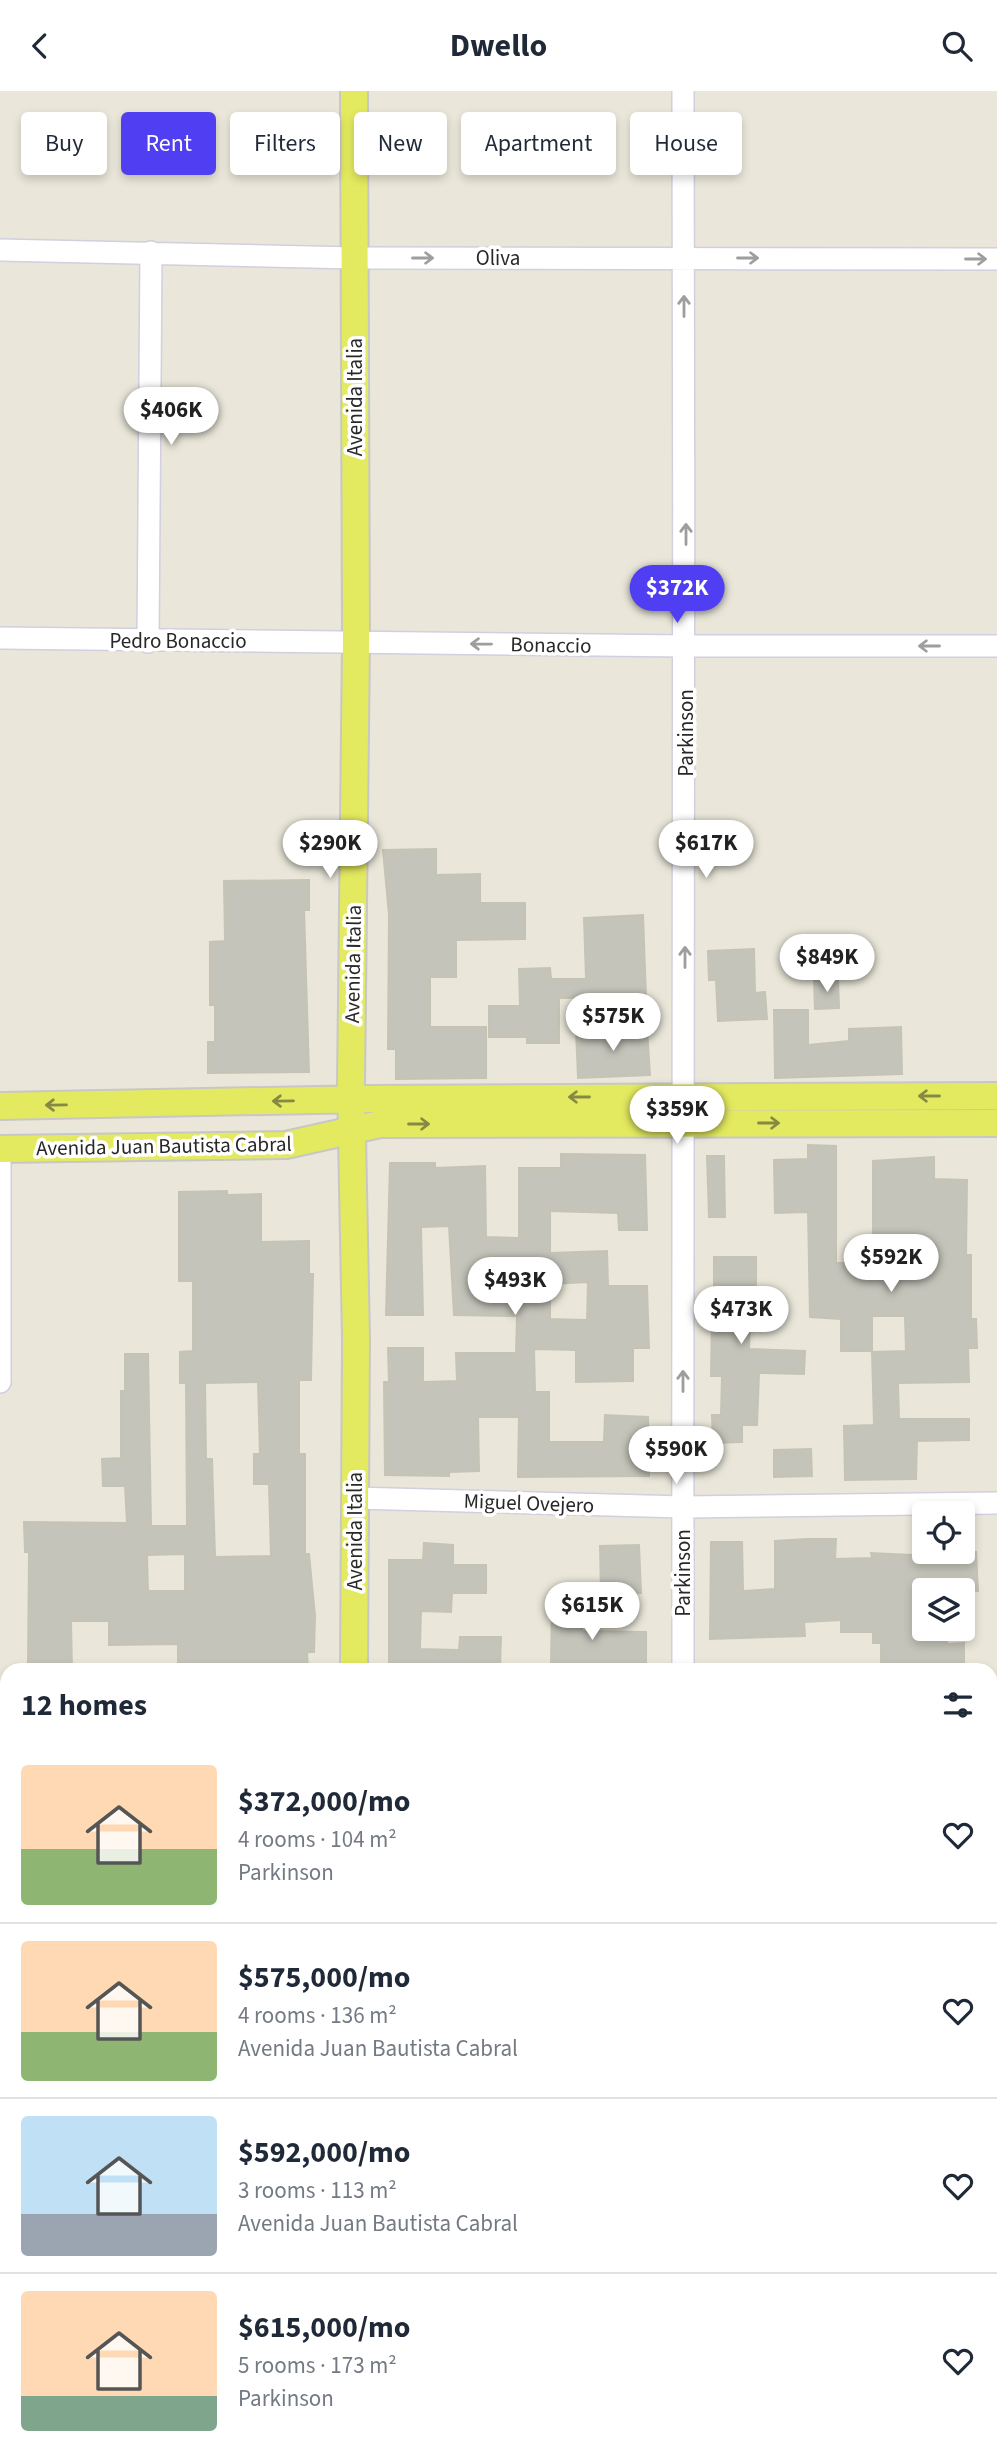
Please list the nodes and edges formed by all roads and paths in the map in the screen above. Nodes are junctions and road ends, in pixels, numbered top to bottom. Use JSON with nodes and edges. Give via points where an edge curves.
{"nodes":[{"id":1,"x":354,"y":91,"type":"edge"},
{"id":2,"x":683,"y":91,"type":"edge"},
{"id":3,"x":0,"y":250,"type":"edge"},
{"id":4,"x":151,"y":252,"type":"junction"},
{"id":5,"x":354,"y":258,"type":"junction"},
{"id":6,"x":684,"y":258,"type":"junction"},
{"id":7,"x":997,"y":259,"type":"edge"},
{"id":8,"x":0,"y":638,"type":"edge"},
{"id":9,"x":148,"y":642,"type":"junction"},
{"id":10,"x":356,"y":642,"type":"junction"},
{"id":11,"x":686,"y":646,"type":"junction"},
{"id":12,"x":997,"y":646,"type":"edge"},
{"id":13,"x":684,"y":1096,"type":"junction"},
{"id":14,"x":997,"y":1096,"type":"edge"},
{"id":15,"x":352,"y":1100,"type":"junction"},
{"id":16,"x":0,"y":1105,"type":"edge"},
{"id":17,"x":681,"y":1123,"type":"junction"},
{"id":18,"x":997,"y":1123,"type":"edge"},
{"id":19,"x":352,"y":1131,"type":"junction"},
{"id":20,"x":0,"y":1149,"type":"edge"},
{"id":21,"x":0,"y":1382,"type":"edge"},
{"id":22,"x":355,"y":1498,"type":"junction"},
{"id":23,"x":997,"y":1503,"type":"edge"},
{"id":24,"x":683,"y":1507,"type":"junction"},
{"id":25,"x":355,"y":1663,"type":"edge"},
{"id":26,"x":683,"y":1663,"type":"edge"}],
"edges":[{"from":1,"to":5,"type":"main road","name":"Avenida Italia"},
{"from":2,"to":6,"type":"street","name":"Parkinson"},
{"from":3,"to":4,"type":"street","name":"Oliva"},
{"from":4,"to":5,"type":"street","name":"Oliva"},
{"from":4,"to":9,"type":"street"},
{"from":5,"to":6,"type":"street","name":"Oliva","one_way":true},
{"from":5,"to":10,"type":"main road","name":"Avenida Italia"},
{"from":6,"to":7,"type":"street","name":"Oliva","one_way":true},
{"from":11,"to":6,"type":"street","name":"Parkinson","one_way":true},
{"from":8,"to":9,"type":"street","name":"Pedro Bonaccio"},
{"from":9,"to":10,"type":"street","name":"Pedro Bonaccio"},
{"from":11,"to":10,"type":"street","name":"Bonaccio","one_way":true},
{"from":10,"to":15,"type":"main road","name":"Avenida Italia"},
{"from":12,"to":11,"type":"street","name":"Bonaccio","one_way":true},
{"from":13,"to":11,"type":"street","name":"Parkinson","one_way":true},
{"from":14,"to":13,"type":"main road","name":"Avenida Juan Bautista Cabral","one_way":true},
{"from":13,"to":15,"type":"main road","name":"Avenida Juan Bautista Cabral","one_way":true},
{"from":13,"to":17,"type":"street","name":"Parkinson"},
{"from":15,"to":16,"type":"main road","name":"Avenida Juan Bautista Cabral","one_way":true},
{"from":15,"to":19,"type":"main road","name":"Avenida Italia"},
{"from":17,"to":18,"type":"main road","name":"Avenida Juan Bautista Cabral","one_way":true},
{"from":19,"to":17,"type":"main road","name":"Avenida Juan Bautista Cabral","one_way":true,"via":[[380,1124]]},
{"from":24,"to":17,"type":"street","name":"Parkinson","one_way":true},
{"from":19,"to":20,"type":"main road","name":"Avenida Juan Bautista Cabral","via":[[286,1145]]},
{"from":19,"to":22,"type":"main road","name":"Avenida Italia"},
{"from":20,"to":21,"type":"street"},
{"from":22,"to":24,"type":"street","name":"Miguel Ovejero"},
{"from":22,"to":25,"type":"main road","name":"Avenida Italia"},
{"from":23,"to":24,"type":"street","name":"Miguel Ovejero"},
{"from":24,"to":26,"type":"street","name":"Parkinson"}]}
